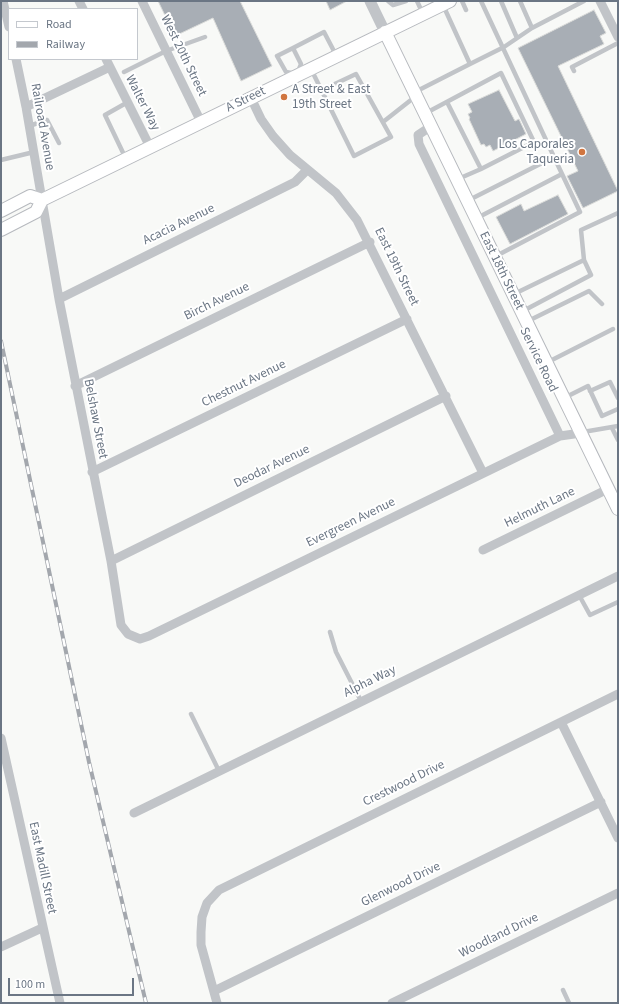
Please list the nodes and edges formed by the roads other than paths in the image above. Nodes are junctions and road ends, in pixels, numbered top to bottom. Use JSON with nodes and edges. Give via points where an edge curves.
{"nodes":[{"id":1,"x":4,"y":1,"type":"edge"},
{"id":2,"x":142,"y":1,"type":"edge"},
{"id":3,"x":370,"y":1,"type":"edge"},
{"id":4,"x":388,"y":1,"type":"edge"},
{"id":5,"x":406,"y":1,"type":"edge"},
{"id":6,"x":417,"y":1,"type":"edge"},
{"id":7,"x":462,"y":1,"type":"edge"},
{"id":8,"x":481,"y":1,"type":"edge"},
{"id":9,"x":501,"y":1,"type":"edge"},
{"id":10,"x":520,"y":1,"type":"edge"},
{"id":11,"x":584,"y":1,"type":"edge"},
{"id":12,"x":600,"y":1,"type":"edge"},
{"id":13,"x":447,"y":3,"type":"edge"},
{"id":14,"x":466,"y":10,"type":"dead end"},
{"id":15,"x":423,"y":14,"type":"junction"},
{"id":16,"x":8,"y":22,"type":"edge"},
{"id":17,"x":532,"y":28,"type":"junction"},
{"id":18,"x":385,"y":32,"type":"junction"},
{"id":19,"x":205,"y":37,"type":"dead end"},
{"id":20,"x":618,"y":37,"type":"edge"},
{"id":21,"x":517,"y":38,"type":"junction"},
{"id":22,"x":618,"y":43,"type":"edge"},
{"id":23,"x":504,"y":47,"type":"junction"},
{"id":24,"x":293,"y":48,"type":"junction"},
{"id":25,"x":166,"y":51,"type":"junction"},
{"id":26,"x":336,"y":56,"type":"junction"},
{"id":27,"x":16,"y":60,"type":"edge"},
{"id":28,"x":108,"y":63,"type":"edge"},
{"id":29,"x":470,"y":64,"type":"junction"},
{"id":30,"x":311,"y":68,"type":"junction"},
{"id":31,"x":124,"y":72,"type":"dead end"},
{"id":32,"x":574,"y":72,"type":"dead end"},
{"id":33,"x":297,"y":74,"type":"junction"},
{"id":34,"x":322,"y":90,"type":"junction"},
{"id":35,"x":415,"y":94,"type":"junction"},
{"id":36,"x":251,"y":98,"type":"junction"},
{"id":37,"x":128,"y":102,"type":"junction"},
{"id":38,"x":447,"y":102,"type":"junction"},
{"id":39,"x":26,"y":107,"type":"junction"},
{"id":40,"x":424,"y":114,"type":"junction"},
{"id":41,"x":201,"y":122,"type":"junction"},
{"id":42,"x":383,"y":122,"type":"junction"},
{"id":43,"x":30,"y":126,"type":"junction"},
{"id":44,"x":430,"y":127,"type":"junction"},
{"id":45,"x":59,"y":143,"type":"dead end"},
{"id":46,"x":150,"y":147,"type":"junction"},
{"id":47,"x":34,"y":152,"type":"junction"},
{"id":48,"x":554,"y":157,"type":"junction"},
{"id":49,"x":126,"y":159,"type":"junction"},
{"id":50,"x":1,"y":160,"type":"edge"},
{"id":51,"x":481,"y":169,"type":"junction"},
{"id":52,"x":307,"y":170,"type":"junction"},
{"id":53,"x":562,"y":174,"type":"junction"},
{"id":54,"x":456,"y":180,"type":"junction"},
{"id":55,"x":42,"y":200,"type":"junction"},
{"id":56,"x":467,"y":201,"type":"junction"},
{"id":57,"x":1,"y":211,"type":"edge"},
{"id":58,"x":618,"y":213,"type":"edge"},
{"id":59,"x":476,"y":218,"type":"junction"},
{"id":60,"x":1,"y":230,"type":"edge"},
{"id":61,"x":370,"y":242,"type":"junction"},
{"id":62,"x":495,"y":257,"type":"junction"},
{"id":63,"x":584,"y":260,"type":"junction"},
{"id":64,"x":513,"y":294,"type":"junction"},
{"id":65,"x":59,"y":299,"type":"junction"},
{"id":66,"x":602,"y":304,"type":"dead end"},
{"id":67,"x":524,"y":317,"type":"junction"},
{"id":68,"x":407,"y":319,"type":"junction"},
{"id":69,"x":613,"y":329,"type":"dead end"},
{"id":70,"x":546,"y":362,"type":"junction"},
{"id":71,"x":76,"y":386,"type":"junction"},
{"id":72,"x":590,"y":391,"type":"junction"},
{"id":73,"x":446,"y":396,"type":"junction"},
{"id":74,"x":564,"y":398,"type":"junction"},
{"id":75,"x":618,"y":398,"type":"edge"},
{"id":76,"x":618,"y":409,"type":"edge"},
{"id":77,"x":618,"y":426,"type":"edge"},
{"id":78,"x":612,"y":428,"type":"junction"},
{"id":79,"x":581,"y":433,"type":"junction"},
{"id":80,"x":560,"y":436,"type":"junction"},
{"id":81,"x":618,"y":440,"type":"edge"},
{"id":82,"x":92,"y":472,"type":"junction"},
{"id":83,"x":483,"y":473,"type":"junction"},
{"id":84,"x":608,"y":489,"type":"junction"},
{"id":85,"x":618,"y":509,"type":"edge"},
{"id":86,"x":483,"y":550,"type":"dead end"},
{"id":87,"x":111,"y":561,"type":"junction"},
{"id":88,"x":618,"y":576,"type":"edge"},
{"id":89,"x":579,"y":595,"type":"junction"},
{"id":90,"x":618,"y":602,"type":"edge"},
{"id":91,"x":330,"y":632,"type":"dead end"},
{"id":92,"x":133,"y":637,"type":"joint"},
{"id":93,"x":618,"y":694,"type":"edge"},
{"id":94,"x":361,"y":701,"type":"junction"},
{"id":95,"x":191,"y":714,"type":"dead end"},
{"id":96,"x":561,"y":722,"type":"junction"},
{"id":97,"x":1,"y":738,"type":"edge"},
{"id":98,"x":219,"y":771,"type":"junction"},
{"id":99,"x":601,"y":802,"type":"junction"},
{"id":100,"x":134,"y":813,"type":"dead end"},
{"id":101,"x":618,"y":838,"type":"edge"},
{"id":102,"x":618,"y":893,"type":"edge"},
{"id":103,"x":42,"y":928,"type":"junction"},
{"id":104,"x":1,"y":947,"type":"edge"},
{"id":105,"x":563,"y":990,"type":"dead end"},
{"id":106,"x":214,"y":992,"type":"junction"},
{"id":107,"x":60,"y":1003,"type":"edge"},
{"id":108,"x":216,"y":1003,"type":"edge"},
{"id":109,"x":392,"y":1003,"type":"edge"},
{"id":110,"x":569,"y":1003,"type":"edge"}],
"edges":[{"from":1,"to":16,"type":"street"},
{"from":2,"to":25,"type":"street","name":"West 20th Street"},
{"from":3,"to":18,"type":"street"},
{"from":4,"to":5,"type":"lane","via":[[393,5]]},
{"from":6,"to":15,"type":"lane"},
{"from":7,"to":14,"type":"lane"},
{"from":8,"to":23,"type":"lane"},
{"from":9,"to":21,"type":"lane"},
{"from":10,"to":17,"type":"lane"},
{"from":11,"to":17,"type":"lane"},
{"from":12,"to":20,"type":"street"},
{"from":13,"to":15,"type":"main road","name":"A Street"},
{"from":13,"to":29,"type":"lane"},
{"from":15,"to":18,"type":"main road","name":"A Street"},
{"from":17,"to":21,"type":"lane"},
{"from":18,"to":26,"type":"main road","name":"A Street"},
{"from":18,"to":35,"type":"main road","name":"East 18th Street"},
{"from":19,"to":25,"type":"lane"},
{"from":21,"to":23,"type":"lane"},
{"from":22,"to":32,"type":"lane","via":[[572,67]]},
{"from":23,"to":29,"type":"lane"},
{"from":23,"to":48,"type":"lane"},
{"from":24,"to":26,"type":"lane","via":[[324,32]]},
{"from":24,"to":33,"type":"lane","via":[[301,64]]},
{"from":24,"to":33,"type":"lane","via":[[277,56],[286,72]]},
{"from":25,"to":31,"type":"lane"},
{"from":25,"to":41,"type":"street","name":"West 20th Street"},
{"from":26,"to":30,"type":"main road","name":"A Street"},
{"from":27,"to":39,"type":"street","name":"Railroad Avenue"},
{"from":28,"to":37,"type":"street","name":"Walter Way"},
{"from":28,"to":39,"type":"street","name":"Walter Way"},
{"from":29,"to":35,"type":"lane"},
{"from":30,"to":33,"type":"main road","name":"A Street"},
{"from":30,"to":34,"type":"lane"},
{"from":33,"to":36,"type":"main road","name":"A Street"},
{"from":34,"to":42,"type":"lane","via":[[356,74]]},
{"from":34,"to":42,"type":"lane","via":[[354,156],[391,137]]},
{"from":35,"to":40,"type":"main road","name":"East 18th Street"},
{"from":35,"to":42,"type":"lane"},
{"from":36,"to":41,"type":"main road","name":"A Street"},
{"from":36,"to":52,"type":"street","name":"East 19th Street","via":[[273,136]]},
{"from":37,"to":46,"type":"street","name":"Walter Way"},
{"from":37,"to":49,"type":"lane","via":[[105,115]]},
{"from":38,"to":40,"type":"lane"},
{"from":38,"to":51,"type":"lane"},
{"from":38,"to":51,"type":"lane","via":[[500,73],[534,142]]},
{"from":39,"to":43,"type":"street","name":"Railroad Avenue"},
{"from":40,"to":44,"type":"main road","name":"East 18th Street"},
{"from":41,"to":46,"type":"main road","name":"A Street"},
{"from":43,"to":45,"type":"lane","via":[[47,120]]},
{"from":43,"to":47,"type":"street","name":"Railroad Avenue"},
{"from":44,"to":54,"type":"main road","name":"East 18th Street"},
{"from":44,"to":80,"type":"street","name":"Service Road","via":[[418,135],[419,144]]},
{"from":46,"to":49,"type":"main road","name":"A Street"},
{"from":47,"to":50,"type":"lane"},
{"from":47,"to":55,"type":"street","name":"Railroad Avenue"},
{"from":48,"to":53,"type":"lane"},
{"from":48,"to":56,"type":"lane"},
{"from":49,"to":55,"type":"main road","name":"A Street"},
{"from":51,"to":54,"type":"lane"},
{"from":52,"to":61,"type":"street","name":"East 19th Street","via":[[348,206]]},
{"from":52,"to":65,"type":"street","name":"Acacia Avenue","via":[[295,182]]},
{"from":53,"to":59,"type":"lane"},
{"from":53,"to":62,"type":"lane","via":[[580,212]]},
{"from":54,"to":56,"type":"main road","name":"East 18th Street"},
{"from":55,"to":57,"type":"main road","name":"A Street","via":[[30,196]]},
{"from":55,"to":60,"type":"main road","name":"A Street","via":[[36,212]]},
{"from":55,"to":65,"type":"street","name":"Belshaw Street"},
{"from":56,"to":59,"type":"main road","name":"East 18th Street"},
{"from":58,"to":63,"type":"lane","via":[[581,230]]},
{"from":59,"to":62,"type":"main road","name":"East 18th Street"},
{"from":61,"to":68,"type":"street","name":"East 19th Street"},
{"from":61,"to":71,"type":"street","name":"Birch Avenue"},
{"from":62,"to":64,"type":"main road","name":"East 18th Street"},
{"from":63,"to":64,"type":"lane"},
{"from":63,"to":67,"type":"lane","via":[[592,275]]},
{"from":64,"to":67,"type":"main road","name":"East 18th Street"},
{"from":65,"to":71,"type":"street","name":"Belshaw Street"},
{"from":66,"to":67,"type":"lane","via":[[589,291]]},
{"from":67,"to":70,"type":"main road","name":"East 18th Street"},
{"from":68,"to":73,"type":"street","name":"East 19th Street"},
{"from":68,"to":82,"type":"street","name":"Chestnut Avenue"},
{"from":69,"to":70,"type":"lane"},
{"from":70,"to":74,"type":"main road","name":"East 18th Street"},
{"from":71,"to":82,"type":"street","name":"Belshaw Street"},
{"from":72,"to":74,"type":"lane","via":[[588,386]]},
{"from":72,"to":75,"type":"lane","via":[[610,382]]},
{"from":72,"to":76,"type":"lane","via":[[602,416]]},
{"from":73,"to":83,"type":"street","name":"East 19th Street"},
{"from":73,"to":87,"type":"street","name":"Deodar Avenue"},
{"from":74,"to":79,"type":"main road","name":"East 18th Street"},
{"from":77,"to":78,"type":"lane"},
{"from":78,"to":79,"type":"lane"},
{"from":78,"to":81,"type":"lane"},
{"from":79,"to":80,"type":"street","name":"Evergreen Avenue"},
{"from":79,"to":84,"type":"main road","name":"East 18th Street"},
{"from":80,"to":83,"type":"street","name":"Evergreen Avenue"},
{"from":82,"to":87,"type":"street","name":"Belshaw Street"},
{"from":83,"to":92,"type":"street","name":"Evergreen Avenue","via":[[149,636],[140,639]]},
{"from":84,"to":85,"type":"main road","name":"East 18th Street"},
{"from":84,"to":86,"type":"street","name":"Helmuth Lane"},
{"from":87,"to":92,"type":"street","name":"Belshaw Street","via":[[121,625]]},
{"from":88,"to":89,"type":"street","name":"Alpha Way"},
{"from":89,"to":90,"type":"lane","via":[[590,616]]},
{"from":89,"to":94,"type":"street","name":"Alpha Way"},
{"from":91,"to":94,"type":"lane","via":[[336,652]]},
{"from":93,"to":96,"type":"street","name":"Crestwood Drive"},
{"from":94,"to":98,"type":"street","name":"Alpha Way"},
{"from":95,"to":98,"type":"lane"},
{"from":96,"to":99,"type":"street"},
{"from":96,"to":106,"type":"street","name":"Crestwood Drive","via":[[219,890],[207,903],[202,917],[201,945]]},
{"from":97,"to":103,"type":"street","name":"East Madill Street"},
{"from":98,"to":100,"type":"street","name":"Alpha Way"},
{"from":99,"to":101,"type":"street"},
{"from":99,"to":106,"type":"street","name":"Glenwood Drive"},
{"from":102,"to":109,"type":"street","name":"Woodland Drive"},
{"from":103,"to":104,"type":"street"},
{"from":103,"to":107,"type":"street","name":"East Madill Street"},
{"from":105,"to":110,"type":"lane"},
{"from":106,"to":108,"type":"street"}]}
